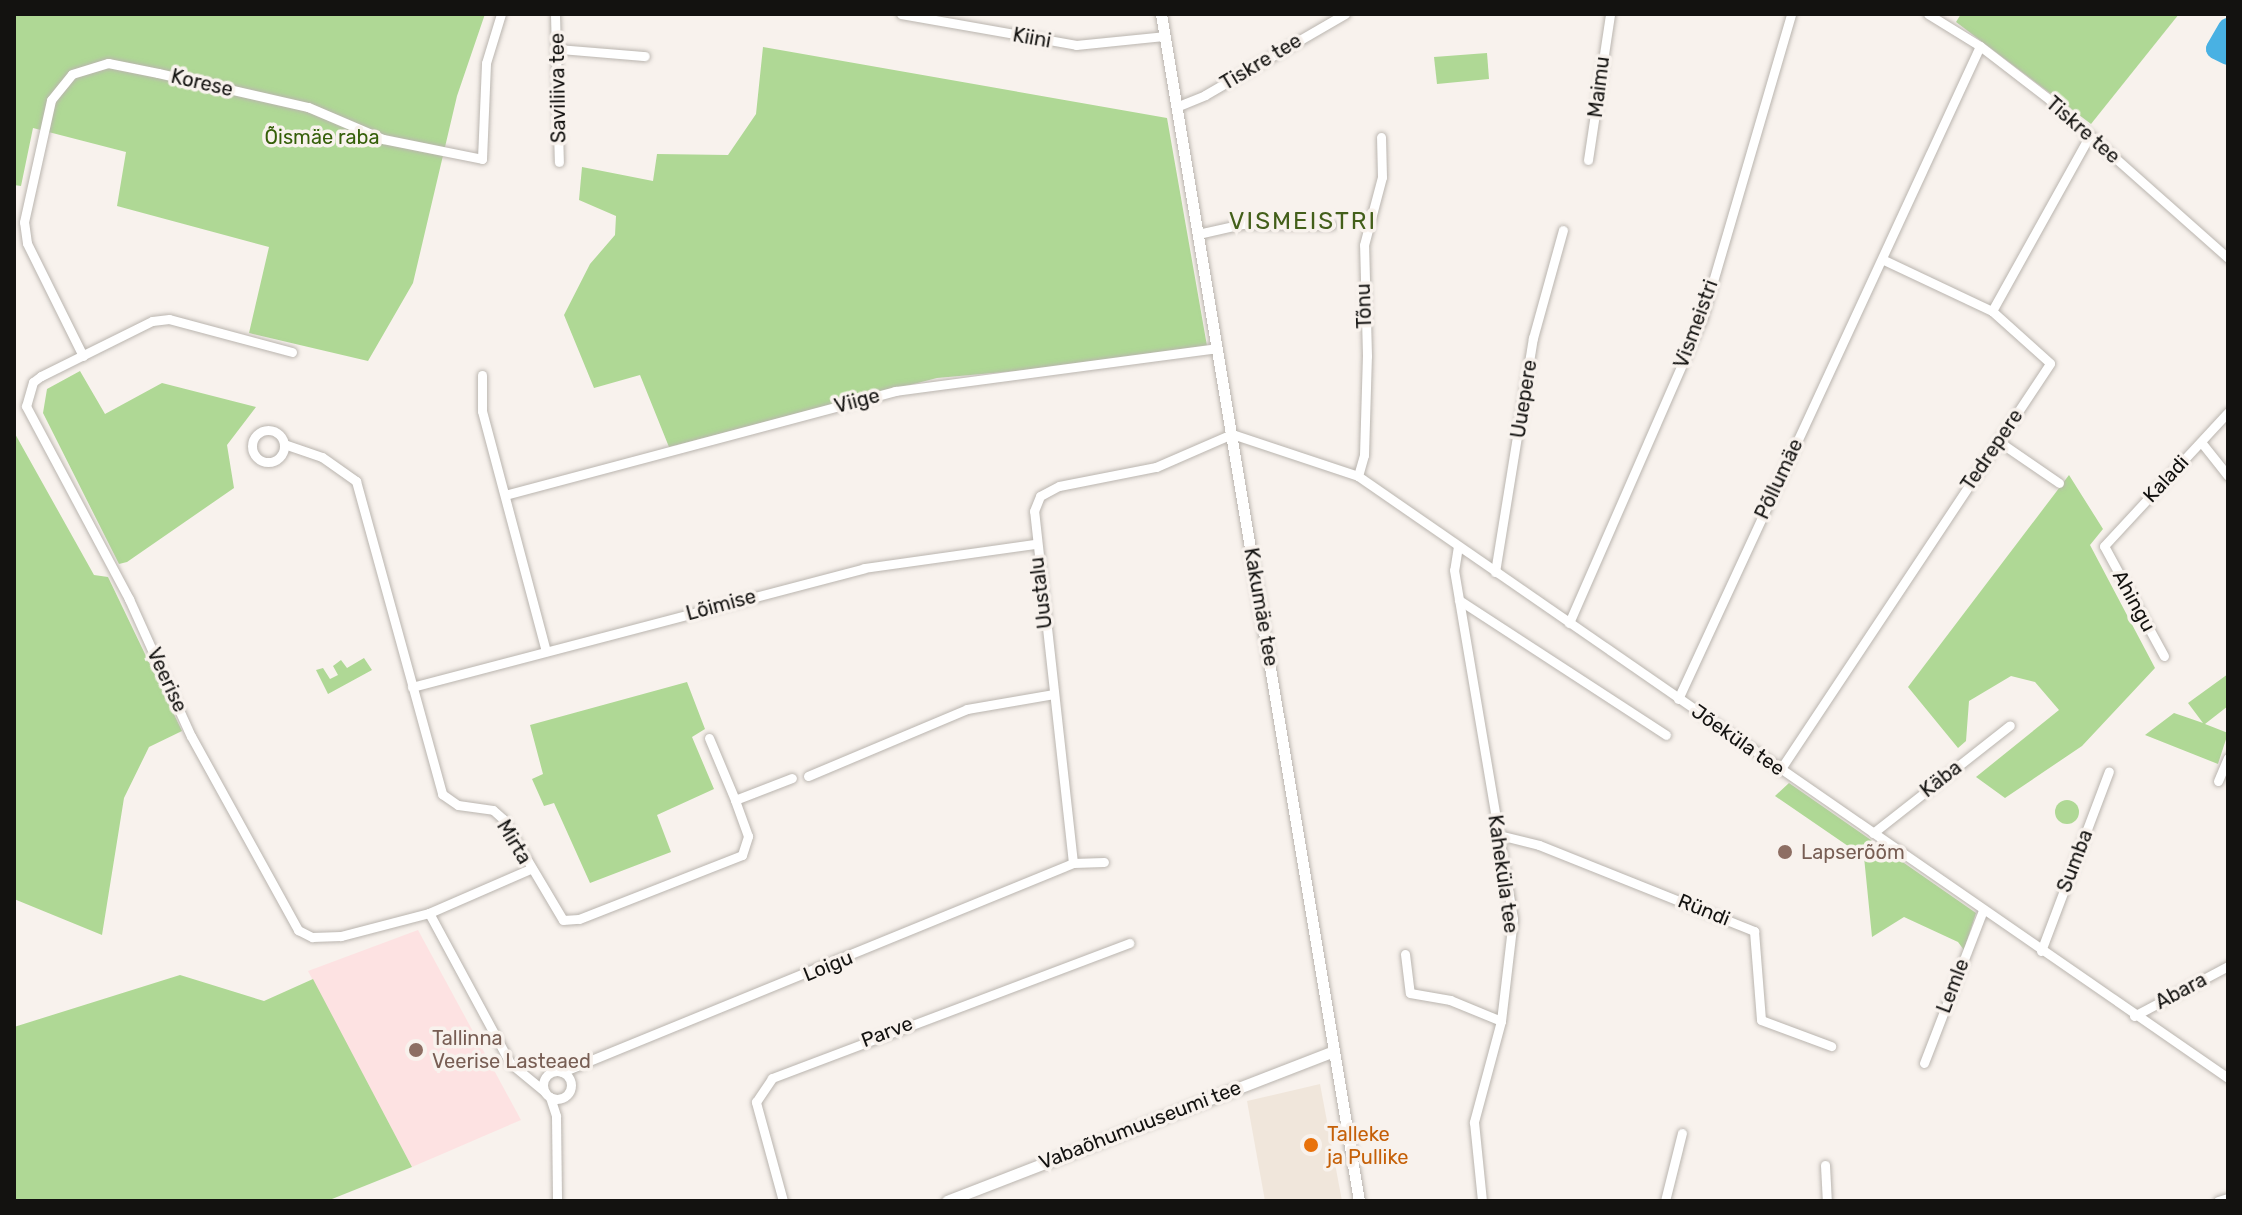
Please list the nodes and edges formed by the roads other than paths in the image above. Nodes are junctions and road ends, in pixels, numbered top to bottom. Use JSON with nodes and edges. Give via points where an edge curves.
{"nodes":[{"id":1,"x":501,"y":14,"type":"edge"},
{"id":2,"x":555,"y":14,"type":"edge"},
{"id":3,"x":901,"y":14,"type":"edge"},
{"id":4,"x":1161,"y":14,"type":"edge"},
{"id":5,"x":1345,"y":14,"type":"edge"},
{"id":6,"x":1610,"y":14,"type":"edge"},
{"id":7,"x":1791,"y":14,"type":"edge"},
{"id":8,"x":1928,"y":14,"type":"edge"},
{"id":9,"x":1164,"y":36,"type":"junction"},
{"id":10,"x":1980,"y":46,"type":"junction"},
{"id":11,"x":559,"y":49,"type":"junction"},
{"id":12,"x":645,"y":56,"type":"dead end"},
{"id":13,"x":1176,"y":107,"type":"junction"},
{"id":14,"x":2090,"y":135,"type":"junction"},
{"id":15,"x":1381,"y":137,"type":"dead end"},
{"id":16,"x":1588,"y":160,"type":"dead end"},
{"id":17,"x":559,"y":162,"type":"dead end"},
{"id":18,"x":1331,"y":225,"type":"dead end"},
{"id":19,"x":1563,"y":230,"type":"dead end"},
{"id":20,"x":1198,"y":234,"type":"junction"},
{"id":21,"x":2228,"y":258,"type":"edge"},
{"id":22,"x":1884,"y":260,"type":"junction"},
{"id":23,"x":1992,"y":311,"type":"junction"},
{"id":24,"x":1217,"y":348,"type":"junction"},
{"id":25,"x":292,"y":352,"type":"dead end"},
{"id":26,"x":83,"y":356,"type":"junction"},
{"id":27,"x":482,"y":375,"type":"dead end"},
{"id":28,"x":2228,"y":412,"type":"edge"},
{"id":29,"x":1232,"y":434,"type":"junction"},
{"id":30,"x":1998,"y":441,"type":"junction"},
{"id":31,"x":2201,"y":442,"type":"junction"},
{"id":32,"x":284,"y":444,"type":"dead end"},
{"id":33,"x":1358,"y":476,"type":"junction"},
{"id":34,"x":2228,"y":476,"type":"edge"},
{"id":35,"x":2059,"y":483,"type":"dead end"},
{"id":36,"x":505,"y":495,"type":"junction"},
{"id":37,"x":1035,"y":544,"type":"junction"},
{"id":38,"x":1458,"y":546,"type":"junction"},
{"id":39,"x":2104,"y":546,"type":"joint"},
{"id":40,"x":1495,"y":572,"type":"junction"},
{"id":41,"x":1459,"y":600,"type":"junction"},
{"id":42,"x":1569,"y":623,"type":"junction"},
{"id":43,"x":546,"y":651,"type":"junction"},
{"id":44,"x":2164,"y":656,"type":"dead end"},
{"id":45,"x":412,"y":687,"type":"junction"},
{"id":46,"x":1054,"y":694,"type":"junction"},
{"id":47,"x":1678,"y":699,"type":"junction"},
{"id":48,"x":2010,"y":725,"type":"dead end"},
{"id":49,"x":1666,"y":735,"type":"dead end"},
{"id":50,"x":709,"y":738,"type":"dead end"},
{"id":51,"x":2228,"y":758,"type":"edge"},
{"id":52,"x":1780,"y":770,"type":"junction"},
{"id":53,"x":2109,"y":771,"type":"dead end"},
{"id":54,"x":808,"y":776,"type":"dead end"},
{"id":55,"x":792,"y":778,"type":"dead end"},
{"id":56,"x":2218,"y":781,"type":"dead end"},
{"id":57,"x":735,"y":800,"type":"junction"},
{"id":58,"x":1873,"y":833,"type":"junction"},
{"id":59,"x":1499,"y":835,"type":"junction"},
{"id":60,"x":1104,"y":862,"type":"dead end"},
{"id":61,"x":1073,"y":863,"type":"junction"},
{"id":62,"x":530,"y":869,"type":"junction"},
{"id":63,"x":1983,"y":910,"type":"junction"},
{"id":64,"x":429,"y":913,"type":"junction"},
{"id":65,"x":1129,"y":943,"type":"dead end"},
{"id":66,"x":2041,"y":951,"type":"junction"},
{"id":67,"x":1405,"y":954,"type":"dead end"},
{"id":68,"x":2228,"y":966,"type":"edge"},
{"id":69,"x":2134,"y":1016,"type":"junction"},
{"id":70,"x":1501,"y":1021,"type":"junction"},
{"id":71,"x":1831,"y":1046,"type":"dead end"},
{"id":72,"x":1333,"y":1051,"type":"junction"},
{"id":73,"x":1924,"y":1063,"type":"dead end"},
{"id":74,"x":582,"y":1068,"type":"junction"},
{"id":75,"x":562,"y":1072,"type":"junction"},
{"id":76,"x":548,"y":1075,"type":"junction"},
{"id":77,"x":526,"y":1078,"type":"junction"},
{"id":78,"x":2228,"y":1078,"type":"edge"},
{"id":79,"x":571,"y":1083,"type":"junction"},
{"id":80,"x":547,"y":1094,"type":"junction"},
{"id":81,"x":566,"y":1096,"type":"junction"},
{"id":82,"x":556,"y":1116,"type":"junction"},
{"id":83,"x":1682,"y":1133,"type":"dead end"},
{"id":84,"x":1825,"y":1165,"type":"dead end"},
{"id":85,"x":2228,"y":1198,"type":"edge"},
{"id":86,"x":1361,"y":1200,"type":"edge"},
{"id":87,"x":557,"y":1201,"type":"edge"},
{"id":88,"x":783,"y":1201,"type":"edge"},
{"id":89,"x":947,"y":1201,"type":"edge"},
{"id":90,"x":1482,"y":1201,"type":"edge"},
{"id":91,"x":1665,"y":1201,"type":"edge"},
{"id":92,"x":1827,"y":1201,"type":"edge"},
{"id":93,"x":2218,"y":1201,"type":"edge"}],
"edges":[{"from":1,"to":26,"type":"street","name":"Korese","via":[[486,63],[482,159],[383,139],[308,107],[158,73],[108,63],[72,74],[51,100],[24,222],[27,243]]},
{"from":2,"to":11,"type":"street","name":"Saviliiva tee"},
{"from":3,"to":9,"type":"street","name":"Kiini","via":[[1076,45]]},
{"from":4,"to":9,"type":"street","name":"Kakumäe tee"},
{"from":5,"to":13,"type":"street","name":"Tiskre tee"},
{"from":6,"to":16,"type":"street","name":"Maimu"},
{"from":7,"to":42,"type":"street","name":"Vismeistri","via":[[1702,319]]},
{"from":8,"to":10,"type":"street","name":"Tiskre tee"},
{"from":9,"to":13,"type":"street","name":"Kakumäe tee"},
{"from":10,"to":14,"type":"street","name":"Tiskre tee"},
{"from":10,"to":22,"type":"street","name":"Põllumäe"},
{"from":11,"to":12,"type":"street"},
{"from":11,"to":17,"type":"street","name":"Saviliiva tee"},
{"from":13,"to":20,"type":"street","name":"Kakumäe tee"},
{"from":14,"to":21,"type":"street","name":"Tiskre tee"},
{"from":14,"to":23,"type":"street"},
{"from":15,"to":33,"type":"street","name":"Tõnu","via":[[1382,177],[1364,245],[1367,356],[1364,455]]},
{"from":18,"to":20,"type":"street","via":[[1242,224]]},
{"from":19,"to":40,"type":"street","name":"Uuepere","via":[[1533,338]]},
{"from":20,"to":24,"type":"street","name":"Kakumäe tee"},
{"from":22,"to":23,"type":"street"},
{"from":22,"to":47,"type":"street","name":"Põllumäe"},
{"from":23,"to":30,"type":"street","name":"Tedrepere","via":[[2050,363]]},
{"from":24,"to":29,"type":"street","name":"Kakumäe tee"},
{"from":24,"to":36,"type":"street","name":"Viige","via":[[895,391]]},
{"from":25,"to":26,"type":"street","name":"Veerise","via":[[169,319],[152,321]]},
{"from":26,"to":64,"type":"street","name":"Veerise","via":[[33,382],[26,406],[284,911],[298,930],[312,937],[341,936]]},
{"from":27,"to":36,"type":"street","via":[[482,411]]},
{"from":28,"to":31,"type":"street","name":"Kaladi"},
{"from":29,"to":33,"type":"street","name":"Jõeküla tee"},
{"from":29,"to":37,"type":"street","name":"Uustalu","via":[[1156,467],[1059,486],[1040,496],[1034,511]]},
{"from":29,"to":72,"type":"street","name":"Kakumäe tee"},
{"from":30,"to":35,"type":"street"},
{"from":30,"to":52,"type":"street","name":"Tedrepere"},
{"from":31,"to":34,"type":"street"},
{"from":31,"to":39,"type":"street","name":"Kaladi"},
{"from":32,"to":45,"type":"street","name":"Mirta","via":[[322,457],[356,481]]},
{"from":33,"to":38,"type":"street","name":"Jõeküla tee"},
{"from":36,"to":43,"type":"street"},
{"from":37,"to":43,"type":"street","name":"Lõimise","via":[[864,568]]},
{"from":37,"to":46,"type":"street","name":"Uustalu"},
{"from":38,"to":40,"type":"street","name":"Jõeküla tee"},
{"from":38,"to":41,"type":"street","name":"Kaheküla tee","via":[[1454,570]]},
{"from":39,"to":44,"type":"street","name":"Ahingu"},
{"from":40,"to":42,"type":"street","name":"Jõeküla tee"},
{"from":41,"to":49,"type":"street"},
{"from":41,"to":59,"type":"street","name":"Kaheküla tee"},
{"from":42,"to":47,"type":"street","name":"Jõeküla tee"},
{"from":43,"to":45,"type":"street","name":"Lõimise"},
{"from":45,"to":62,"type":"street","name":"Mirta","via":[[442,794],[458,805],[493,810]]},
{"from":46,"to":54,"type":"street","via":[[978,705]]},
{"from":46,"to":61,"type":"street","name":"Uustalu"},
{"from":47,"to":52,"type":"street","name":"Jõeküla tee"},
{"from":48,"to":58,"type":"street","name":"Käba"},
{"from":50,"to":57,"type":"street"},
{"from":51,"to":56,"type":"street"},
{"from":52,"to":58,"type":"street","name":"Jõeküla tee"},
{"from":53,"to":66,"type":"street","name":"Sumba"},
{"from":55,"to":57,"type":"street"},
{"from":57,"to":62,"type":"street","name":"Mirta","via":[[748,836],[742,855],[579,919],[563,920],[555,912]]},
{"from":58,"to":63,"type":"street","name":"Jõeküla tee"},
{"from":59,"to":70,"type":"street","name":"Kaheküla tee","via":[[1513,919]]},
{"from":59,"to":71,"type":"street","name":"Ründi","via":[[1539,845],[1754,931],[1761,1020]]},
{"from":60,"to":61,"type":"street"},
{"from":61,"to":74,"type":"street","name":"Loigu"},
{"from":62,"to":64,"type":"street"},
{"from":63,"to":66,"type":"street","name":"Jõeküla tee"},
{"from":63,"to":73,"type":"street","name":"Lemle"},
{"from":64,"to":77,"type":"street","via":[[510,1063]]},
{"from":65,"to":88,"type":"street","name":"Parve","via":[[772,1078],[756,1102]]},
{"from":66,"to":69,"type":"street","name":"Jõeküla tee"},
{"from":67,"to":70,"type":"street","via":[[1410,993],[1450,1000]]},
{"from":68,"to":69,"type":"street","name":"Abara"},
{"from":69,"to":78,"type":"street","name":"Jõeküla tee"},
{"from":70,"to":90,"type":"street","name":"Kaheküla tee","via":[[1474,1122]]},
{"from":72,"to":86,"type":"street","name":"Kakumäe tee"},
{"from":72,"to":89,"type":"street","name":"Vabaõhumuuseumi tee"},
{"from":74,"to":75,"type":"street","name":"Loigu"},
{"from":74,"to":79,"type":"street"},
{"from":75,"to":76,"type":"street","name":"Loigu"},
{"from":75,"to":79,"type":"street"},
{"from":76,"to":77,"type":"street"},
{"from":76,"to":80,"type":"street"},
{"from":77,"to":80,"type":"street"},
{"from":79,"to":81,"type":"street"},
{"from":80,"to":81,"type":"street"},
{"from":80,"to":82,"type":"street"},
{"from":81,"to":82,"type":"street"},
{"from":82,"to":87,"type":"street"},
{"from":83,"to":91,"type":"street"},
{"from":84,"to":92,"type":"street"},
{"from":85,"to":93,"type":"street"}]}
